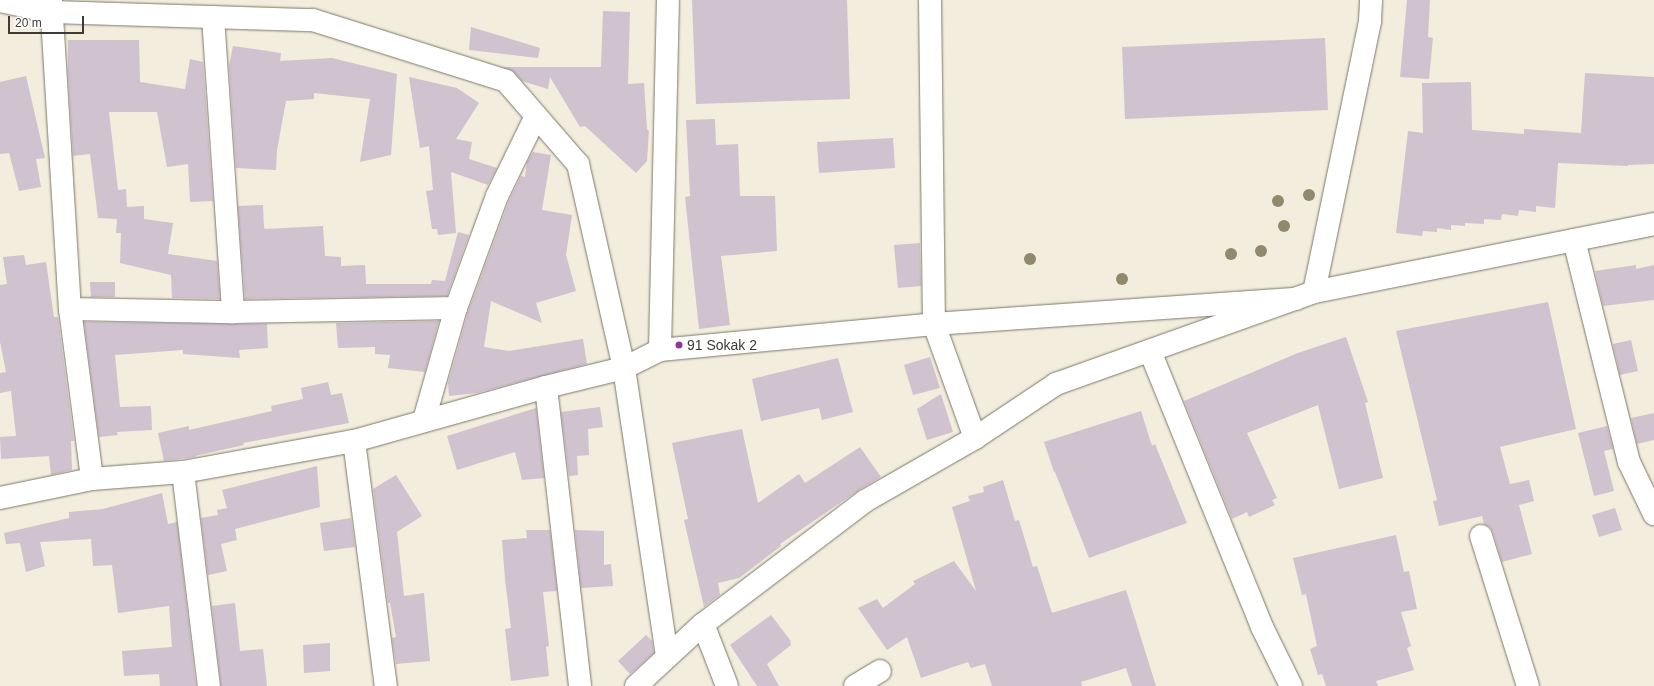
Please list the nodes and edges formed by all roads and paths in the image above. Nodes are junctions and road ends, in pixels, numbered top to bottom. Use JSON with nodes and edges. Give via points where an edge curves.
{"nodes":[{"id":1,"x":668,"y":0,"type":"edge"},
{"id":2,"x":930,"y":0,"type":"edge"},
{"id":3,"x":1371,"y":0,"type":"edge"},
{"id":4,"x":0,"y":1,"type":"edge"},
{"id":5,"x":51,"y":6,"type":"edge"},
{"id":6,"x":213,"y":17,"type":"junction"},
{"id":7,"x":536,"y":116,"type":"junction"},
{"id":8,"x":1654,"y":224,"type":"edge"},
{"id":9,"x":1574,"y":240,"type":"junction"},
{"id":10,"x":1305,"y":295,"type":"junction"},
{"id":11,"x":456,"y":308,"type":"junction"},
{"id":12,"x":70,"y":309,"type":"junction"},
{"id":13,"x":233,"y":312,"type":"junction"},
{"id":14,"x":934,"y":324,"type":"junction"},
{"id":15,"x":660,"y":350,"type":"junction"},
{"id":16,"x":1150,"y":351,"type":"junction"},
{"id":17,"x":624,"y":368,"type":"junction"},
{"id":18,"x":546,"y":387,"type":"junction"},
{"id":19,"x":424,"y":420,"type":"junction"},
{"id":20,"x":975,"y":438,"type":"junction"},
{"id":21,"x":354,"y":441,"type":"junction"},
{"id":22,"x":183,"y":472,"type":"junction"},
{"id":23,"x":92,"y":479,"type":"junction"},
{"id":24,"x":0,"y":498,"type":"edge"},
{"id":25,"x":1654,"y":514,"type":"edge"},
{"id":26,"x":1481,"y":536,"type":"dead end"},
{"id":27,"x":703,"y":624,"type":"junction"},
{"id":28,"x":667,"y":657,"type":"junction"},
{"id":29,"x":880,"y":671,"type":"dead end"},
{"id":30,"x":209,"y":686,"type":"edge"},
{"id":31,"x":386,"y":686,"type":"edge"},
{"id":32,"x":580,"y":686,"type":"edge"},
{"id":33,"x":636,"y":686,"type":"edge"},
{"id":34,"x":727,"y":686,"type":"edge"},
{"id":35,"x":855,"y":686,"type":"edge"},
{"id":36,"x":1291,"y":686,"type":"edge"},
{"id":37,"x":1528,"y":686,"type":"edge"}],
"edges":[{"from":1,"to":15,"type":"street"},
{"from":2,"to":14,"type":"street"},
{"from":3,"to":10,"type":"street","via":[[1370,21]]},
{"from":4,"to":5,"type":"street"},
{"from":5,"to":6,"type":"street"},
{"from":5,"to":12,"type":"street"},
{"from":6,"to":7,"type":"street","via":[[313,20],[506,81]]},
{"from":6,"to":13,"type":"street"},
{"from":7,"to":11,"type":"street","via":[[497,196]]},
{"from":7,"to":17,"type":"street","via":[[578,164]]},
{"from":8,"to":9,"type":"street"},
{"from":9,"to":10,"type":"street"},
{"from":9,"to":25,"type":"street","via":[[1629,462]]},
{"from":10,"to":14,"type":"street"},
{"from":10,"to":16,"type":"street"},
{"from":11,"to":13,"type":"street"},
{"from":11,"to":19,"type":"street"},
{"from":12,"to":13,"type":"street"},
{"from":12,"to":23,"type":"street"},
{"from":14,"to":15,"type":"street"},
{"from":14,"to":20,"type":"street"},
{"from":15,"to":17,"type":"street"},
{"from":16,"to":20,"type":"street","via":[[1056,384]]},
{"from":16,"to":36,"type":"street","via":[[1262,627]]},
{"from":17,"to":18,"type":"street"},
{"from":17,"to":28,"type":"street"},
{"from":18,"to":19,"type":"street"},
{"from":18,"to":32,"type":"street"},
{"from":19,"to":21,"type":"street"},
{"from":20,"to":27,"type":"street","via":[[865,501]]},
{"from":21,"to":22,"type":"street"},
{"from":21,"to":31,"type":"street"},
{"from":22,"to":23,"type":"street"},
{"from":22,"to":30,"type":"street"},
{"from":23,"to":24,"type":"street"},
{"from":26,"to":37,"type":"street"},
{"from":27,"to":28,"type":"street"},
{"from":27,"to":34,"type":"street"},
{"from":28,"to":33,"type":"street"},
{"from":29,"to":35,"type":"street"}]}
